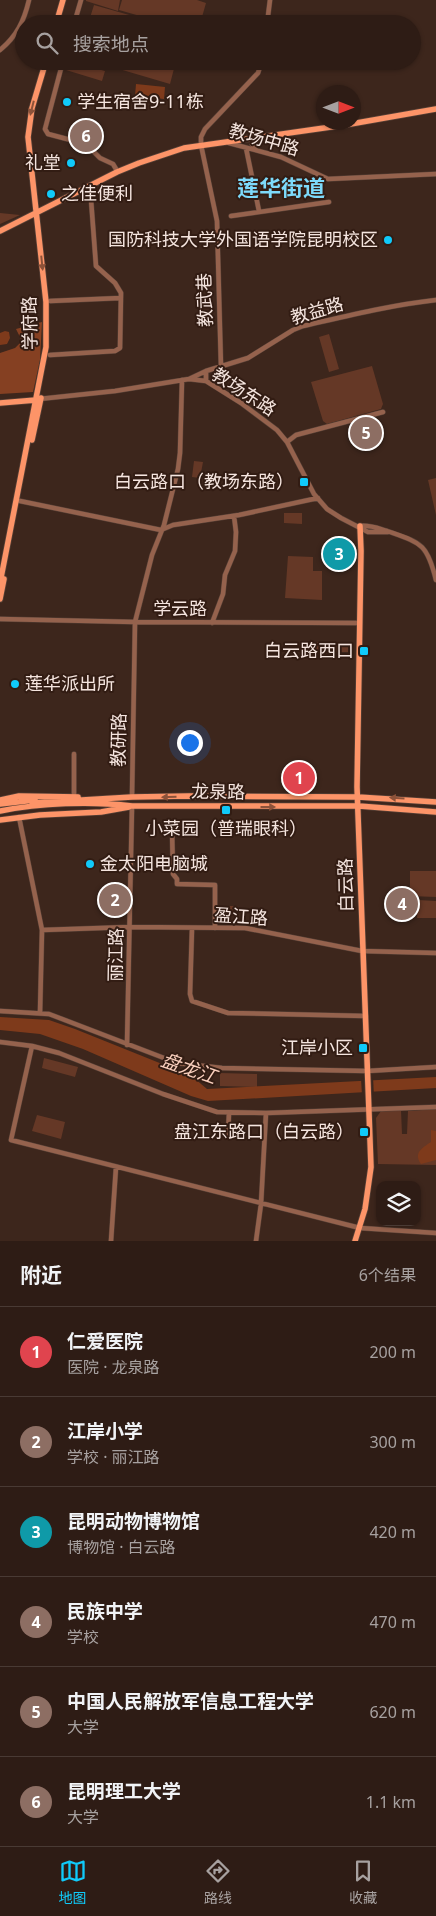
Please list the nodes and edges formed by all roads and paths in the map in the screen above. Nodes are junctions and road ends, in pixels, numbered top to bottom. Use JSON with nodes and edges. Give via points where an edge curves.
{"nodes":[{"id":1,"x":29,"y":0,"type":"edge"},
{"id":2,"x":63,"y":0,"type":"edge"},
{"id":3,"x":81,"y":0,"type":"edge"},
{"id":4,"x":270,"y":0,"type":"edge"},
{"id":5,"x":25,"y":15,"type":"edge"},
{"id":6,"x":59,"y":15,"type":"edge"},
{"id":7,"x":77,"y":15,"type":"edge"},
{"id":8,"x":268,"y":15,"type":"edge"},
{"id":9,"x":15,"y":35,"type":"edge"},
{"id":10,"x":0,"y":50,"type":"edge"},
{"id":11,"x":43,"y":70,"type":"edge"},
{"id":12,"x":60,"y":70,"type":"edge"},
{"id":13,"x":259,"y":70,"type":"edge"},
{"id":14,"x":436,"y":109,"type":"edge"},
{"id":15,"x":254,"y":137,"type":"junction"},
{"id":16,"x":224,"y":141,"type":"junction"},
{"id":17,"x":201,"y":145,"type":"junction"},
{"id":18,"x":246,"y":148,"type":"junction"},
{"id":19,"x":256,"y":150,"type":"junction"},
{"id":20,"x":116,"y":169,"type":"dead end"},
{"id":21,"x":436,"y":174,"type":"edge"},
{"id":22,"x":90,"y":186,"type":"junction"},
{"id":23,"x":329,"y":202,"type":"dead end"},
{"id":24,"x":259,"y":211,"type":"junction"},
{"id":25,"x":36,"y":214,"type":"junction"},
{"id":26,"x":231,"y":216,"type":"dead end"},
{"id":27,"x":0,"y":232,"type":"edge"},
{"id":28,"x":121,"y":298,"type":"junction"},
{"id":29,"x":436,"y":300,"type":"edge"},
{"id":30,"x":50,"y":301,"type":"dead end"},
{"id":31,"x":50,"y":355,"type":"dead end"},
{"id":32,"x":221,"y":367,"type":"junction"},
{"id":33,"x":206,"y":371,"type":"junction"},
{"id":34,"x":189,"y":379,"type":"junction"},
{"id":35,"x":182,"y":380,"type":"junction"},
{"id":36,"x":206,"y":381,"type":"junction"},
{"id":37,"x":38,"y":399,"type":"junction"},
{"id":38,"x":0,"y":403,"type":"edge"},
{"id":39,"x":384,"y":412,"type":"dead end"},
{"id":40,"x":287,"y":442,"type":"junction"},
{"id":41,"x":318,"y":498,"type":"junction"},
{"id":42,"x":20,"y":501,"type":"junction"},
{"id":43,"x":234,"y":516,"type":"junction"},
{"id":44,"x":360,"y":526,"type":"junction"},
{"id":45,"x":161,"y":530,"type":"junction"},
{"id":46,"x":436,"y":580,"type":"edge"},
{"id":47,"x":0,"y":582,"type":"edge"},
{"id":48,"x":0,"y":599,"type":"edge"},
{"id":49,"x":0,"y":619,"type":"edge"},
{"id":50,"x":135,"y":622,"type":"junction"},
{"id":51,"x":212,"y":623,"type":"junction"},
{"id":52,"x":360,"y":623,"type":"junction"},
{"id":53,"x":74,"y":754,"type":"dead end"},
{"id":54,"x":74,"y":796,"type":"junction"},
{"id":55,"x":358,"y":796,"type":"junction"},
{"id":56,"x":132,"y":797,"type":"junction"},
{"id":57,"x":87,"y":799,"type":"junction"},
{"id":58,"x":0,"y":800,"type":"edge"},
{"id":59,"x":436,"y":802,"type":"edge"},
{"id":60,"x":26,"y":804,"type":"junction"},
{"id":61,"x":132,"y":806,"type":"junction"},
{"id":62,"x":358,"y":806,"type":"junction"},
{"id":63,"x":0,"y":808,"type":"edge"},
{"id":64,"x":436,"y":812,"type":"edge"},
{"id":65,"x":19,"y":818,"type":"junction"},
{"id":66,"x":0,"y":819,"type":"edge"},
{"id":67,"x":172,"y":829,"type":"dead end"},
{"id":68,"x":130,"y":928,"type":"junction"},
{"id":69,"x":192,"y":928,"type":"junction"},
{"id":70,"x":215,"y":928,"type":"junction"},
{"id":71,"x":42,"y":930,"type":"junction"},
{"id":72,"x":362,"y":951,"type":"junction"},
{"id":73,"x":436,"y":954,"type":"edge"},
{"id":74,"x":0,"y":1011,"type":"edge"},
{"id":75,"x":40,"y":1013,"type":"junction"},
{"id":76,"x":366,"y":1016,"type":"junction"},
{"id":77,"x":0,"y":1042,"type":"edge"},
{"id":78,"x":127,"y":1045,"type":"junction"},
{"id":79,"x":32,"y":1046,"type":"junction"},
{"id":80,"x":436,"y":1068,"type":"edge"},
{"id":81,"x":367,"y":1074,"type":"junction"},
{"id":82,"x":436,"y":1107,"type":"edge"},
{"id":83,"x":368,"y":1110,"type":"junction"},
{"id":84,"x":229,"y":1113,"type":"junction"},
{"id":85,"x":266,"y":1113,"type":"junction"},
{"id":86,"x":228,"y":1134,"type":"dead end"},
{"id":87,"x":116,"y":1167,"type":"junction"},
{"id":88,"x":261,"y":1204,"type":"junction"},
{"id":89,"x":360,"y":1228,"type":"junction"},
{"id":90,"x":436,"y":1233,"type":"edge"},
{"id":91,"x":111,"y":1241,"type":"edge"},
{"id":92,"x":256,"y":1241,"type":"edge"},
{"id":93,"x":355,"y":1241,"type":"edge"}],
"edges":[{"from":1,"to":5,"type":"street"},
{"from":2,"to":6,"type":"main road"},
{"from":3,"to":7,"type":"street"},
{"from":4,"to":8,"type":"street"},
{"from":9,"to":10,"type":"street"},
{"from":11,"to":25,"type":"main road","name":"学府路","one_way":true,"via":[[29,128]]},
{"from":12,"to":20,"type":"street","via":[[45,124],[48,134],[86,144]]},
{"from":13,"to":17,"type":"street","via":[[205,129]]},
{"from":14,"to":15,"type":"main road"},
{"from":15,"to":16,"type":"main road"},
{"from":15,"to":19,"type":"street","via":[[252,144]]},
{"from":16,"to":17,"type":"main road","name":"教场中路"},
{"from":16,"to":18,"type":"street","name":"教场中路"},
{"from":17,"to":22,"type":"main road","name":"教场中路","via":[[139,163]]},
{"from":17,"to":32,"type":"street","name":"教武巷","via":[[217,221]]},
{"from":18,"to":19,"type":"street","name":"教场中路"},
{"from":18,"to":24,"type":"street"},
{"from":19,"to":21,"type":"street","name":"教场中路","via":[[294,162],[328,178]]},
{"from":22,"to":25,"type":"main road","name":"教场中路"},
{"from":22,"to":28,"type":"street","via":[[96,266],[115,283]]},
{"from":23,"to":24,"type":"street"},
{"from":24,"to":26,"type":"street"},
{"from":25,"to":27,"type":"main road","name":"教场中路"},
{"from":25,"to":37,"type":"main road","name":"学府路","one_way":true,"via":[[47,328]]},
{"from":28,"to":30,"type":"street"},
{"from":28,"to":31,"type":"street","via":[[120,348]]},
{"from":29,"to":32,"type":"street","name":"教益路","via":[[302,326],[248,358]]},
{"from":32,"to":33,"type":"street","name":"教益路"},
{"from":33,"to":34,"type":"street","name":"教益路"},
{"from":33,"to":36,"type":"street"},
{"from":34,"to":35,"type":"street","name":"教场东路"},
{"from":34,"to":36,"type":"street","name":"教场东路"},
{"from":35,"to":37,"type":"street","name":"教场东路"},
{"from":35,"to":45,"type":"street","name":"教研路","via":[[179,461]]},
{"from":36,"to":40,"type":"street","name":"教场东路","via":[[277,430]]},
{"from":37,"to":38,"type":"main road"},
{"from":37,"to":42,"type":"main road","name":"学府路"},
{"from":37,"to":47,"type":"main road","name":"学府路"},
{"from":39,"to":40,"type":"street","via":[[296,436]]},
{"from":40,"to":41,"type":"street","name":"教场东路"},
{"from":41,"to":43,"type":"street"},
{"from":41,"to":44,"type":"street","name":"教场东路","via":[[327,509]]},
{"from":42,"to":45,"type":"street"},
{"from":42,"to":48,"type":"main road","name":"学府路"},
{"from":43,"to":45,"type":"street","via":[[173,525]]},
{"from":43,"to":51,"type":"street","via":[[235,551]]},
{"from":44,"to":46,"type":"street","name":"教场东路","via":[[371,526],[418,543],[430,557]]},
{"from":44,"to":52,"type":"main road","name":"白云路"},
{"from":45,"to":50,"type":"street","name":"教研路"},
{"from":49,"to":50,"type":"street","name":"学云路"},
{"from":50,"to":51,"type":"street","name":"学云路"},
{"from":50,"to":56,"type":"street","name":"教研路"},
{"from":51,"to":52,"type":"street","name":"学云路"},
{"from":52,"to":55,"type":"main road","name":"白云路"},
{"from":53,"to":54,"type":"street"},
{"from":54,"to":57,"type":"main road"},
{"from":54,"to":58,"type":"main road","via":[[19,796]]},
{"from":55,"to":56,"type":"main road","name":"龙泉路","one_way":true},
{"from":59,"to":55,"type":"main road","name":"龙泉路","one_way":true},
{"from":55,"to":62,"type":"main road","name":"白云路"},
{"from":56,"to":57,"type":"main road","name":"龙泉路"},
{"from":57,"to":60,"type":"main road","name":"龙泉路"},
{"from":60,"to":61,"type":"main road","name":"龙泉路"},
{"from":60,"to":63,"type":"main road"},
{"from":61,"to":62,"type":"main road","name":"龙泉路","one_way":true},
{"from":61,"to":65,"type":"main road","via":[[102,812]]},
{"from":61,"to":66,"type":"main road","via":[[38,811]]},
{"from":61,"to":68,"type":"street","name":"丽江路"},
{"from":62,"to":64,"type":"main road","name":"龙泉路"},
{"from":62,"to":72,"type":"main road","name":"白云路"},
{"from":65,"to":66,"type":"main road"},
{"from":65,"to":71,"type":"street"},
{"from":67,"to":70,"type":"street","via":[[173,874],[177,884],[215,884]]},
{"from":68,"to":69,"type":"street","name":"盈江路"},
{"from":68,"to":71,"type":"street","name":"盈江路"},
{"from":68,"to":78,"type":"street","name":"丽江路"},
{"from":69,"to":70,"type":"street","name":"盈江路"},
{"from":69,"to":76,"type":"street","via":[[192,1001],[228,1014]]},
{"from":70,"to":72,"type":"street","name":"盈江路","via":[[255,929]]},
{"from":71,"to":75,"type":"street"},
{"from":72,"to":73,"type":"street","name":"盈江路"},
{"from":72,"to":76,"type":"main road","name":"白云路"},
{"from":74,"to":75,"type":"street"},
{"from":75,"to":78,"type":"street"},
{"from":76,"to":81,"type":"main road","name":"白云路"},
{"from":77,"to":79,"type":"street"},
{"from":78,"to":81,"type":"street","via":[[194,1066]]},
{"from":79,"to":84,"type":"street","via":[[89,1063],[206,1109]]},
{"from":79,"to":87,"type":"street","via":[[11,1140]]},
{"from":80,"to":81,"type":"street"},
{"from":81,"to":83,"type":"main road","name":"白云路"},
{"from":82,"to":83,"type":"street"},
{"from":83,"to":85,"type":"street"},
{"from":83,"to":89,"type":"main road","name":"白云路","via":[[371,1167],[366,1209]]},
{"from":84,"to":85,"type":"street"},
{"from":84,"to":86,"type":"street"},
{"from":85,"to":88,"type":"street"},
{"from":87,"to":88,"type":"street"},
{"from":87,"to":91,"type":"street"},
{"from":88,"to":89,"type":"street"},
{"from":88,"to":92,"type":"street"},
{"from":89,"to":90,"type":"street"},
{"from":89,"to":93,"type":"main road","name":"白云路"}]}
